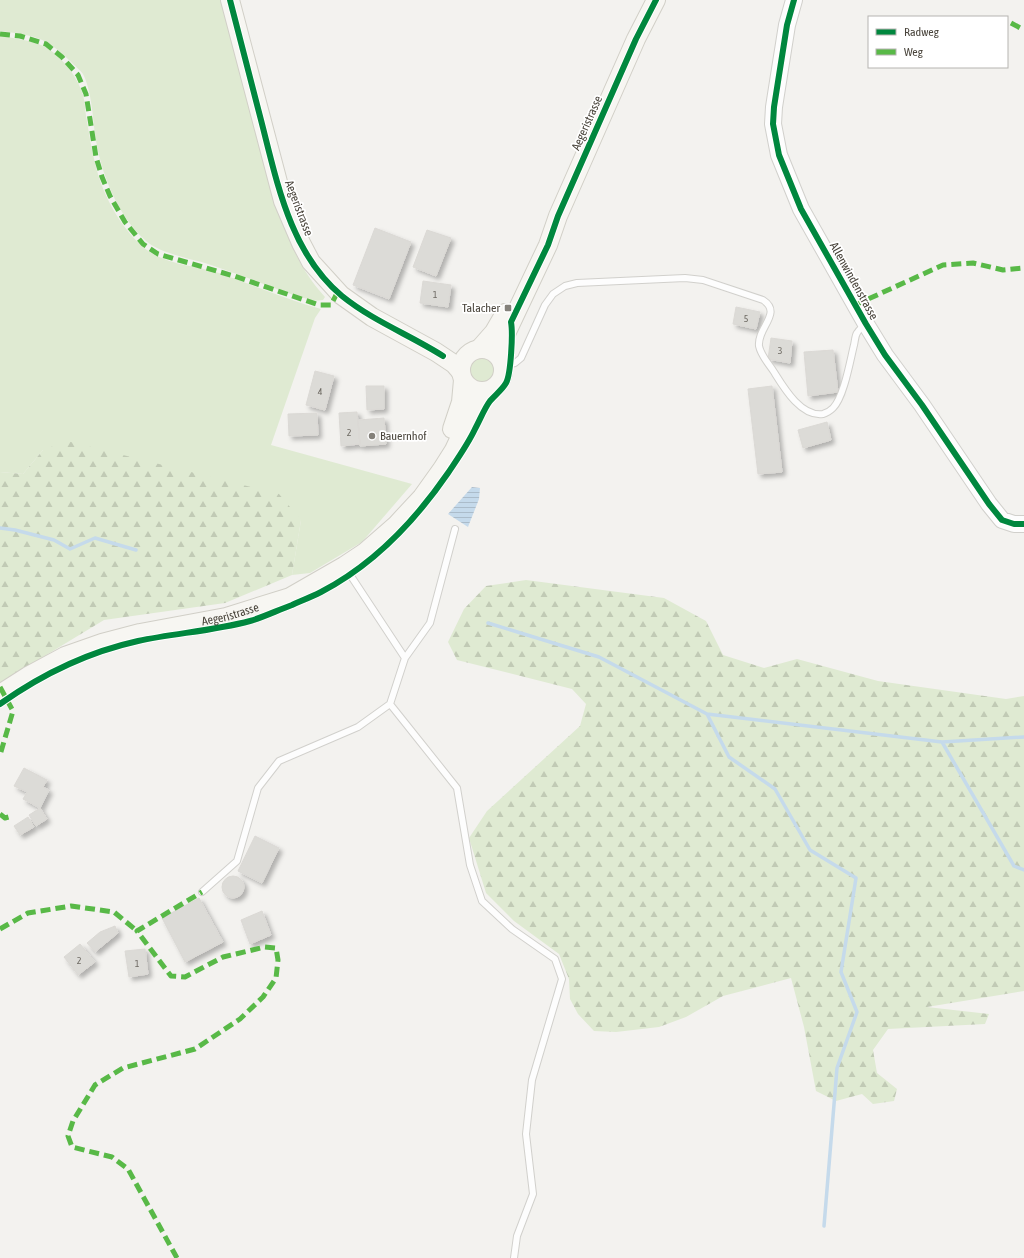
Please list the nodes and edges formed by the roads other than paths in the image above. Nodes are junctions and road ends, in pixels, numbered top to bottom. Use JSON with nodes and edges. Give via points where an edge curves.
{"nodes":[{"id":1,"x":230,"y":0,"type":"edge"},
{"id":2,"x":656,"y":0,"type":"edge"},
{"id":3,"x":794,"y":0,"type":"edge"},
{"id":4,"x":558,"y":216,"type":"junction"},
{"id":5,"x":866,"y":324,"type":"junction"},
{"id":6,"x":410,"y":337,"type":"junction"},
{"id":7,"x":475,"y":350,"type":"junction"},
{"id":8,"x":502,"y":362,"type":"junction"},
{"id":9,"x":462,"y":376,"type":"junction"},
{"id":10,"x":486,"y":391,"type":"junction"},
{"id":11,"x":1024,"y":524,"type":"edge"},
{"id":12,"x":455,"y":529,"type":"dead end"},
{"id":13,"x":365,"y":552,"type":"junction"},
{"id":14,"x":344,"y":566,"type":"junction"},
{"id":15,"x":405,"y":658,"type":"junction"},
{"id":16,"x":0,"y":694,"type":"edge"},
{"id":17,"x":390,"y":704,"type":"junction"},
{"id":18,"x":202,"y":892,"type":"dead end"},
{"id":19,"x":514,"y":1258,"type":"edge"}],
"edges":[{"from":1,"to":6,"type":"main road","name":"Aegeristrasse","via":[[282,201],[300,243],[311,262],[341,295],[372,317]]},
{"from":2,"to":4,"type":"main road","name":"Aegeristrasse","via":[[636,39]]},
{"from":3,"to":5,"type":"street","name":"Allenwindenstrasse","via":[[787,24],[774,107],[773,124],[778,155],[801,209]]},
{"from":4,"to":7,"type":"main road","name":"Aegeristrasse","via":[[494,332]]},
{"from":4,"to":8,"type":"main road","name":"Aegeristrasse","via":[[548,245],[505,336],[501,348]]},
{"from":5,"to":8,"type":"lane","via":[[857,333],[837,404],[831,410],[816,414],[809,412],[792,399],[762,355],[759,338],[770,315],[768,303],[703,280],[685,278],[564,286],[553,294],[545,305],[521,358],[515,362]]},
{"from":5,"to":11,"type":"street","name":"Allenwindenstrasse","via":[[989,504],[1002,520]]},
{"from":6,"to":7,"type":"main road","name":"Aegeristrasse","via":[[447,348]]},
{"from":6,"to":9,"type":"main road","name":"Aegeristrasse","via":[[454,364]]},
{"from":7,"to":8,"type":"main road","name":"Aegeristrasse","via":[[491,350]]},
{"from":7,"to":9,"type":"main road","name":"Aegeristrasse","via":[[467,354],[462,362]]},
{"from":8,"to":10,"type":"main road","name":"Aegeristrasse","via":[[503,373],[498,384]]},
{"from":9,"to":10,"type":"main road","name":"Aegeristrasse","via":[[466,384],[474,390]]},
{"from":9,"to":13,"type":"main road","name":"Aegeristrasse","via":[[461,402],[457,417],[438,457],[408,503]]},
{"from":10,"to":13,"type":"main road","name":"Aegeristrasse","via":[[476,403],[454,450],[430,487],[396,525]]},
{"from":12,"to":15,"type":"lane","via":[[430,623]]},
{"from":13,"to":14,"type":"main road","name":"Aegeristrasse"},
{"from":14,"to":15,"type":"lane"},
{"from":14,"to":16,"type":"main road","name":"Aegeristrasse","via":[[290,596],[226,617],[140,633],[73,653]]},
{"from":15,"to":17,"type":"lane"},
{"from":17,"to":18,"type":"lane","via":[[358,726],[279,761],[258,788],[237,861]]},
{"from":17,"to":19,"type":"lane","via":[[456,788],[470,865],[482,901],[512,929],[555,959],[562,980],[532,1080],[526,1134],[533,1194],[517,1236]]}]}
